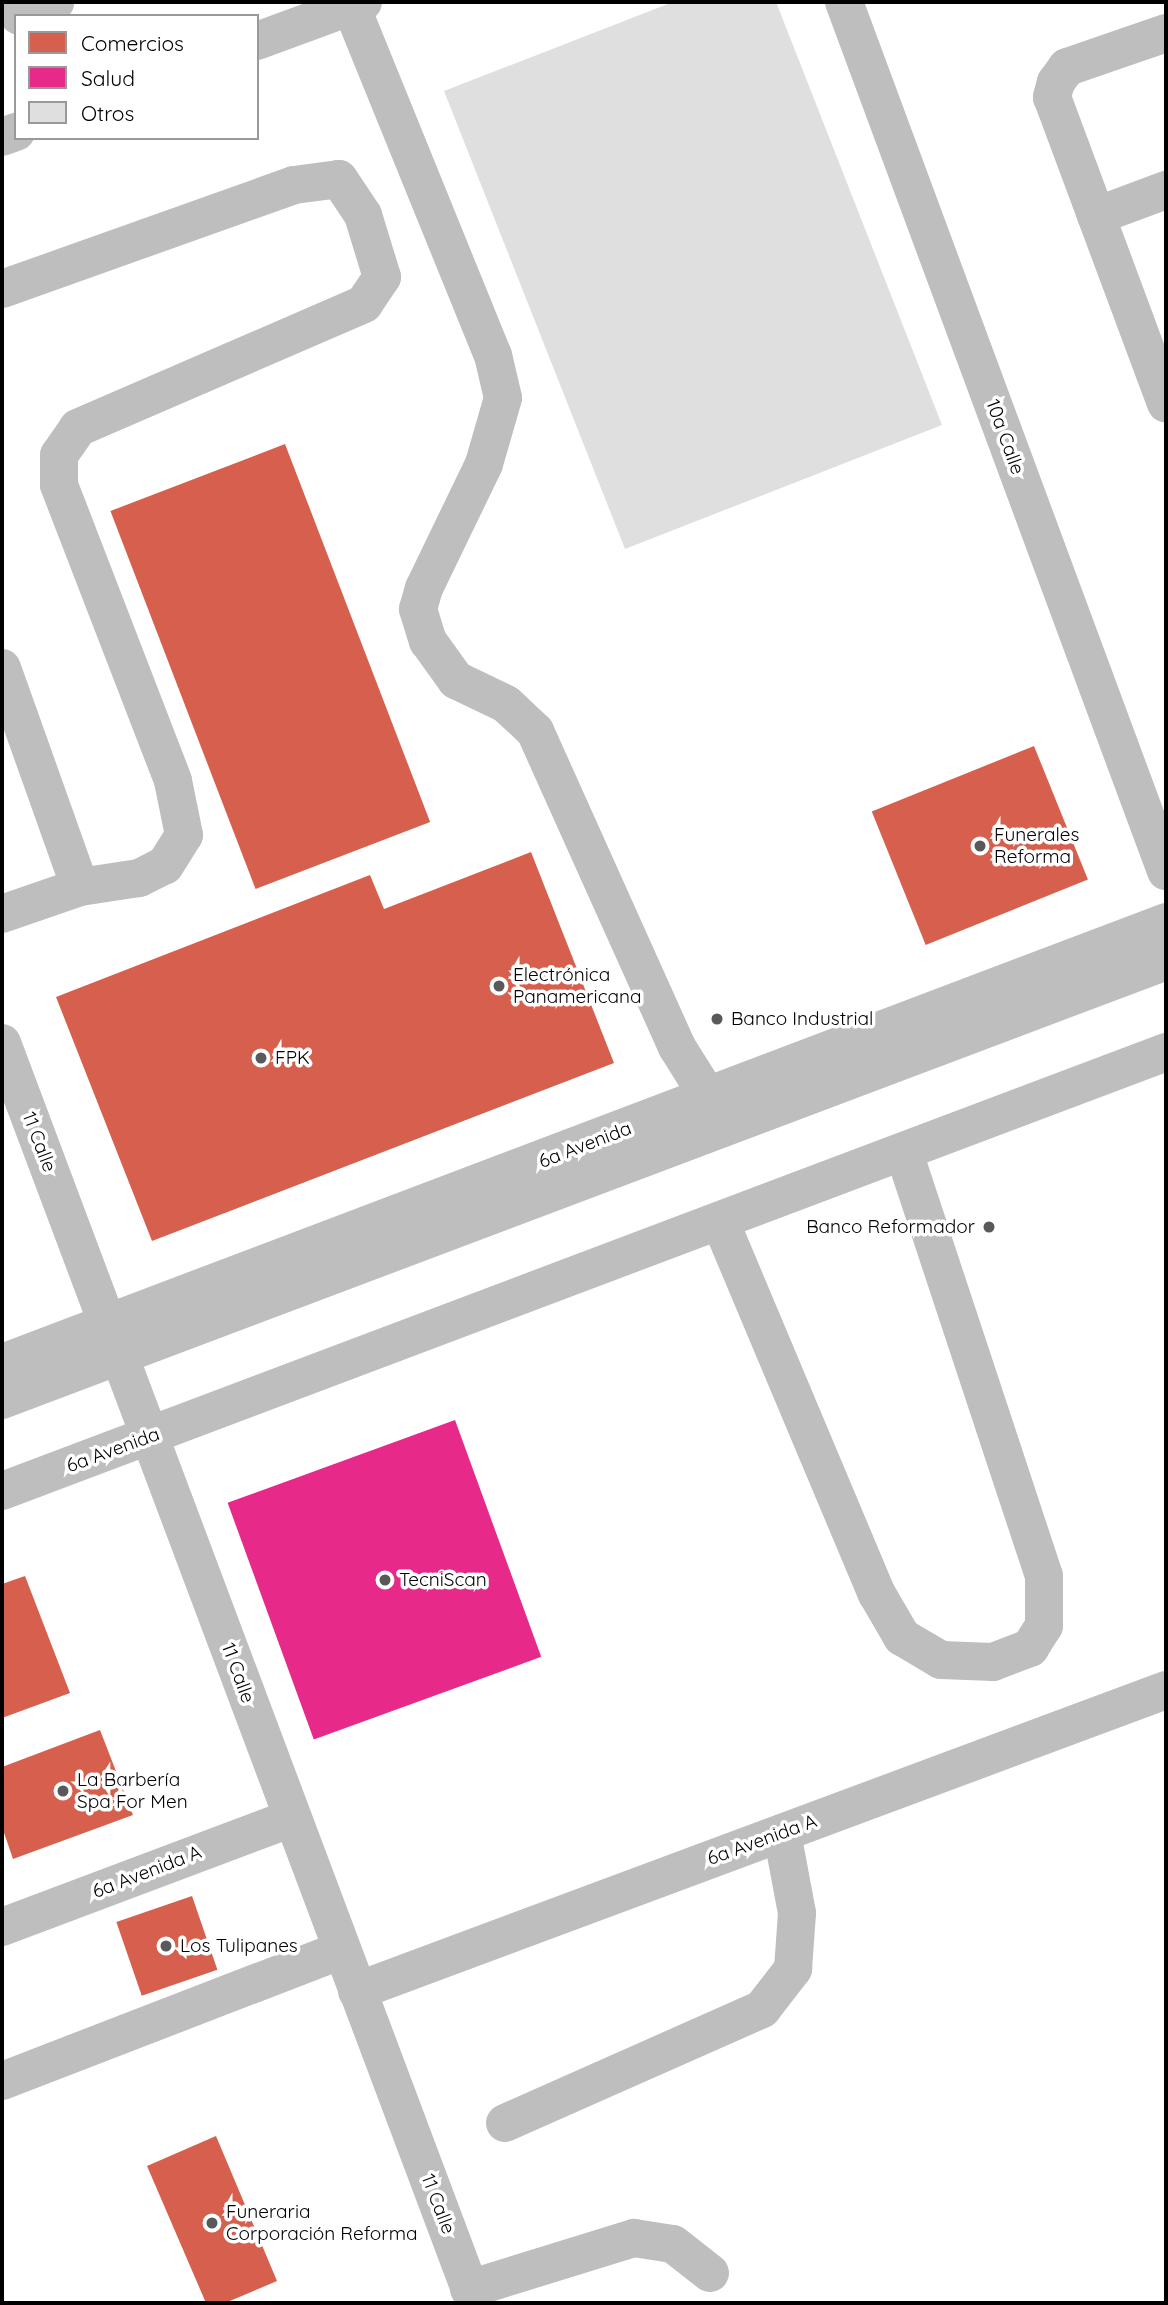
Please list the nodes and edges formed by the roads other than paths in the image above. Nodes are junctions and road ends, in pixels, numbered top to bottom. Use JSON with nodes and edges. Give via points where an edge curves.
{"nodes":[{"id":1,"x":55,"y":2,"type":"edge"},
{"id":2,"x":844,"y":2,"type":"edge"},
{"id":3,"x":357,"y":4,"type":"edge"},
{"id":4,"x":22,"y":14,"type":"edge"},
{"id":5,"x":1166,"y":33,"type":"edge"},
{"id":6,"x":259,"y":40,"type":"edge"},
{"id":7,"x":1166,"y":190,"type":"edge"},
{"id":8,"x":1096,"y":216,"type":"junction"},
{"id":9,"x":2,"y":289,"type":"edge"},
{"id":10,"x":1163,"y":382,"type":"edge"},
{"id":11,"x":2,"y":668,"type":"edge"},
{"id":12,"x":1166,"y":871,"type":"edge"},
{"id":13,"x":80,"y":887,"type":"junction"},
{"id":14,"x":2,"y":914,"type":"edge"},
{"id":15,"x":1166,"y":922,"type":"edge"},
{"id":16,"x":1166,"y":961,"type":"edge"},
{"id":17,"x":2,"y":1043,"type":"edge"},
{"id":18,"x":1166,"y":1052,"type":"edge"},
{"id":19,"x":709,"y":1098,"type":"junction"},
{"id":20,"x":905,"y":1152,"type":"junction"},
{"id":21,"x":720,"y":1221,"type":"junction"},
{"id":22,"x":114,"y":1341,"type":"junction"},
{"id":23,"x":2,"y":1363,"type":"edge"},
{"id":24,"x":2,"y":1400,"type":"edge"},
{"id":25,"x":150,"y":1437,"type":"junction"},
{"id":26,"x":2,"y":1491,"type":"edge"},
{"id":27,"x":1166,"y":1690,"type":"edge"},
{"id":28,"x":292,"y":1818,"type":"junction"},
{"id":29,"x":782,"y":1833,"type":"junction"},
{"id":30,"x":2,"y":1927,"type":"edge"},
{"id":31,"x":341,"y":1950,"type":"junction"},
{"id":32,"x":357,"y":1991,"type":"junction"},
{"id":33,"x":2,"y":2081,"type":"edge"},
{"id":34,"x":505,"y":2123,"type":"dead end"},
{"id":35,"x":710,"y":2273,"type":"dead end"},
{"id":36,"x":472,"y":2296,"type":"edge"}],
"edges":[{"from":1,"to":4,"type":"street"},
{"from":2,"to":12,"type":"street","name":"10a Calle"},
{"from":3,"to":6,"type":"street"},
{"from":3,"to":19,"type":"street","via":[[494,355],[503,398],[484,464],[424,588],[418,609],[428,641],[456,680],[506,704],[536,731],[677,1047]]},
{"from":5,"to":8,"type":"street","via":[[1067,67],[1056,82],[1052,97]]},
{"from":7,"to":8,"type":"street"},
{"from":8,"to":10,"type":"street"},
{"from":9,"to":13,"type":"street","via":[[294,185],[339,179],[363,215],[382,277],[364,304],[132,400],[78,428],[59,455],[59,485],[173,781],[184,835],[165,865],[139,878]]},
{"from":11,"to":13,"type":"street"},
{"from":13,"to":14,"type":"street"},
{"from":15,"to":19,"type":"street","name":"6a Avenida"},
{"from":16,"to":22,"type":"street"},
{"from":17,"to":22,"type":"street","name":"11 Calle"},
{"from":18,"to":20,"type":"street","name":"6a Avenida"},
{"from":19,"to":22,"type":"street","name":"6a Avenida"},
{"from":20,"to":21,"type":"street","name":"6a Avenida"},
{"from":20,"to":21,"type":"street","via":[[1044,1576],[1044,1626],[1030,1648],[993,1662],[941,1660],[902,1637],[877,1594]]},
{"from":21,"to":25,"type":"street","name":"6a Avenida"},
{"from":22,"to":23,"type":"street","name":"6a Avenida"},
{"from":22,"to":24,"type":"street"},
{"from":22,"to":25,"type":"street","name":"11 Calle"},
{"from":25,"to":26,"type":"street","name":"6a Avenida"},
{"from":25,"to":28,"type":"street","name":"11 Calle"},
{"from":27,"to":29,"type":"street","name":"6a Avenida A"},
{"from":28,"to":30,"type":"street","name":"6a Avenida A"},
{"from":28,"to":31,"type":"street","name":"11 Calle"},
{"from":29,"to":32,"type":"street","name":"6a Avenida A"},
{"from":29,"to":34,"type":"street","via":[[797,1913],[793,1969],[762,2009]]},
{"from":31,"to":32,"type":"street","name":"11 Calle"},
{"from":31,"to":33,"type":"street"},
{"from":32,"to":36,"type":"street","name":"11 Calle"},
{"from":35,"to":36,"type":"street","via":[[673,2244],[634,2238]]}]}
